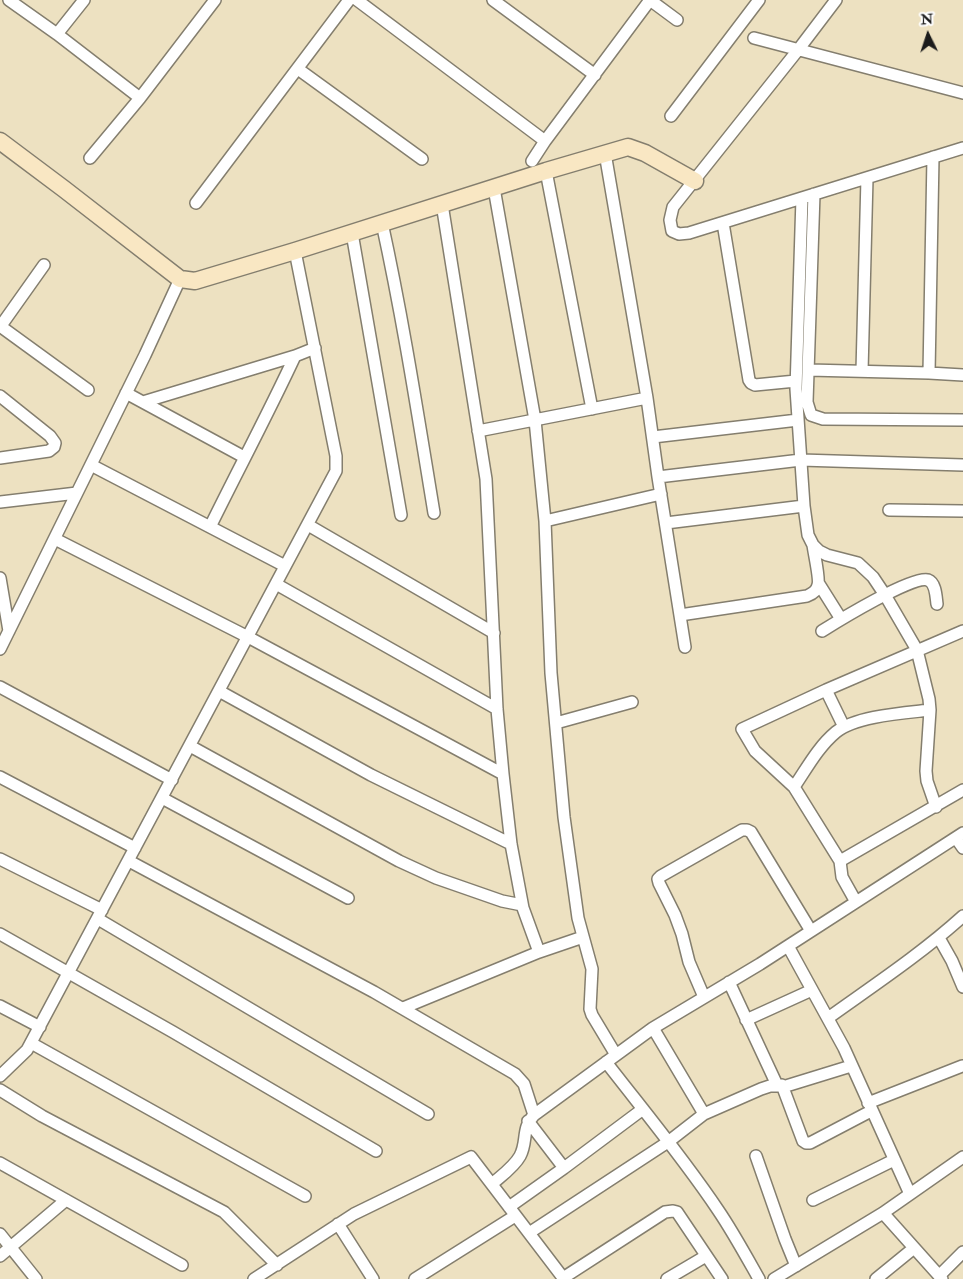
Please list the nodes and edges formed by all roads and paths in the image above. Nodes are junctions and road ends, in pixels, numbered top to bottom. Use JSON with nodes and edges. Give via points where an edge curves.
{"nodes":[{"id":1,"x":9,"y":0,"type":"edge"},
{"id":2,"x":84,"y":0,"type":"edge"},
{"id":3,"x":215,"y":0,"type":"edge"},
{"id":4,"x":349,"y":0,"type":"edge"},
{"id":5,"x":356,"y":0,"type":"edge"},
{"id":6,"x":493,"y":0,"type":"edge"},
{"id":7,"x":650,"y":0,"type":"edge"},
{"id":8,"x":759,"y":0,"type":"edge"},
{"id":9,"x":836,"y":0,"type":"edge"},
{"id":10,"x":678,"y":20,"type":"dead end"},
{"id":11,"x":57,"y":34,"type":"junction"},
{"id":12,"x":754,"y":38,"type":"dead end"},
{"id":13,"x":798,"y":50,"type":"junction"},
{"id":14,"x":298,"y":69,"type":"junction"},
{"id":15,"x":595,"y":75,"type":"junction"},
{"id":16,"x":963,"y":93,"type":"edge"},
{"id":17,"x":140,"y":98,"type":"junction"},
{"id":18,"x":671,"y":116,"type":"dead end"},
{"id":19,"x":0,"y":141,"type":"edge"},
{"id":20,"x":545,"y":141,"type":"junction"},
{"id":21,"x":963,"y":148,"type":"edge"},
{"id":22,"x":605,"y":153,"type":"junction"},
{"id":23,"x":90,"y":158,"type":"dead end"},
{"id":24,"x":933,"y":158,"type":"junction"},
{"id":25,"x":422,"y":159,"type":"dead end"},
{"id":26,"x":532,"y":160,"type":"dead end"},
{"id":27,"x":546,"y":172,"type":"junction"},
{"id":28,"x":866,"y":178,"type":"junction"},
{"id":29,"x":695,"y":181,"type":"junction"},
{"id":30,"x":494,"y":188,"type":"junction"},
{"id":31,"x":814,"y":194,"type":"junction"},
{"id":32,"x":802,"y":198,"type":"junction"},
{"id":33,"x":196,"y":203,"type":"dead end"},
{"id":34,"x":442,"y":204,"type":"junction"},
{"id":35,"x":382,"y":223,"type":"junction"},
{"id":36,"x":723,"y":223,"type":"junction"},
{"id":37,"x":352,"y":233,"type":"junction"},
{"id":38,"x":294,"y":251,"type":"junction"},
{"id":39,"x":44,"y":265,"type":"dead end"},
{"id":40,"x":180,"y":279,"type":"junction"},
{"id":41,"x":0,"y":326,"type":"edge"},
{"id":42,"x":315,"y":348,"type":"junction"},
{"id":43,"x":294,"y":356,"type":"junction"},
{"id":44,"x":809,"y":370,"type":"junction"},
{"id":45,"x":862,"y":371,"type":"junction"},
{"id":46,"x":929,"y":373,"type":"junction"},
{"id":47,"x":963,"y":374,"type":"edge"},
{"id":48,"x":796,"y":381,"type":"junction"},
{"id":49,"x":88,"y":390,"type":"dead end"},
{"id":50,"x":126,"y":394,"type":"junction"},
{"id":51,"x":0,"y":396,"type":"edge"},
{"id":52,"x":647,"y":398,"type":"junction"},
{"id":53,"x":143,"y":402,"type":"junction"},
{"id":54,"x":592,"y":409,"type":"junction"},
{"id":55,"x":534,"y":420,"type":"junction"},
{"id":56,"x":798,"y":420,"type":"junction"},
{"id":57,"x":963,"y":420,"type":"edge"},
{"id":58,"x":478,"y":431,"type":"junction"},
{"id":59,"x":653,"y":437,"type":"junction"},
{"id":60,"x":244,"y":457,"type":"junction"},
{"id":61,"x":0,"y":458,"type":"edge"},
{"id":62,"x":801,"y":460,"type":"junction"},
{"id":63,"x":91,"y":465,"type":"junction"},
{"id":64,"x":963,"y":465,"type":"edge"},
{"id":65,"x":658,"y":477,"type":"junction"},
{"id":66,"x":78,"y":493,"type":"junction"},
{"id":67,"x":660,"y":494,"type":"junction"},
{"id":68,"x":0,"y":502,"type":"edge"},
{"id":69,"x":804,"y":506,"type":"junction"},
{"id":70,"x":889,"y":510,"type":"dead end"},
{"id":71,"x":963,"y":511,"type":"edge"},
{"id":72,"x":434,"y":513,"type":"dead end"},
{"id":73,"x":401,"y":515,"type":"dead end"},
{"id":74,"x":545,"y":521,"type":"junction"},
{"id":75,"x":666,"y":522,"type":"junction"},
{"id":76,"x":308,"y":525,"type":"junction"},
{"id":77,"x":210,"y":527,"type":"junction"},
{"id":78,"x":55,"y":539,"type":"junction"},
{"id":79,"x":813,"y":545,"type":"junction"},
{"id":80,"x":286,"y":566,"type":"junction"},
{"id":81,"x":0,"y":578,"type":"edge"},
{"id":82,"x":276,"y":584,"type":"junction"},
{"id":83,"x":819,"y":584,"type":"junction"},
{"id":84,"x":885,"y":594,"type":"junction"},
{"id":85,"x":937,"y":604,"type":"dead end"},
{"id":86,"x":680,"y":615,"type":"junction"},
{"id":87,"x":840,"y":619,"type":"junction"},
{"id":88,"x":9,"y":631,"type":"junction"},
{"id":89,"x":822,"y":631,"type":"dead end"},
{"id":90,"x":963,"y":631,"type":"edge"},
{"id":91,"x":494,"y":633,"type":"junction"},
{"id":92,"x":248,"y":637,"type":"junction"},
{"id":93,"x":686,"y":647,"type":"dead end"},
{"id":94,"x":0,"y":649,"type":"edge"},
{"id":95,"x":917,"y":650,"type":"junction"},
{"id":96,"x":0,"y":687,"type":"edge"},
{"id":97,"x":826,"y":690,"type":"junction"},
{"id":98,"x":219,"y":691,"type":"junction"},
{"id":99,"x":632,"y":702,"type":"dead end"},
{"id":100,"x":497,"y":709,"type":"junction"},
{"id":101,"x":930,"y":710,"type":"junction"},
{"id":102,"x":556,"y":724,"type":"junction"},
{"id":103,"x":844,"y":727,"type":"junction"},
{"id":104,"x":190,"y":746,"type":"junction"},
{"id":105,"x":503,"y":774,"type":"junction"},
{"id":106,"x":0,"y":777,"type":"edge"},
{"id":107,"x":172,"y":780,"type":"junction"},
{"id":108,"x":794,"y":788,"type":"junction"},
{"id":109,"x":963,"y":790,"type":"edge"},
{"id":110,"x":162,"y":798,"type":"junction"},
{"id":111,"x":936,"y":807,"type":"junction"},
{"id":112,"x":960,"y":836,"type":"edge"},
{"id":113,"x":511,"y":844,"type":"junction"},
{"id":114,"x":135,"y":848,"type":"junction"},
{"id":115,"x":963,"y":848,"type":"edge"},
{"id":116,"x":0,"y":859,"type":"edge"},
{"id":117,"x":128,"y":861,"type":"junction"},
{"id":118,"x":840,"y":861,"type":"junction"},
{"id":119,"x":348,"y":898,"type":"dead end"},
{"id":120,"x":856,"y":902,"type":"junction"},
{"id":121,"x":522,"y":905,"type":"junction"},
{"id":122,"x":100,"y":914,"type":"junction"},
{"id":123,"x":963,"y":916,"type":"edge"},
{"id":124,"x":811,"y":931,"type":"junction"},
{"id":125,"x":0,"y":934,"type":"edge"},
{"id":126,"x":583,"y":936,"type":"junction"},
{"id":127,"x":939,"y":938,"type":"junction"},
{"id":128,"x":788,"y":946,"type":"junction"},
{"id":129,"x":539,"y":952,"type":"junction"},
{"id":130,"x":69,"y":972,"type":"junction"},
{"id":131,"x":729,"y":982,"type":"junction"},
{"id":132,"x":963,"y":987,"type":"edge"},
{"id":133,"x":812,"y":990,"type":"junction"},
{"id":134,"x":704,"y":997,"type":"junction"},
{"id":135,"x":0,"y":1006,"type":"edge"},
{"id":136,"x":403,"y":1008,"type":"junction"},
{"id":137,"x":828,"y":1018,"type":"junction"},
{"id":138,"x":746,"y":1020,"type":"junction"},
{"id":139,"x":40,"y":1027,"type":"junction"},
{"id":140,"x":654,"y":1028,"type":"junction"},
{"id":141,"x":31,"y":1043,"type":"junction"},
{"id":142,"x":611,"y":1058,"type":"junction"},
{"id":143,"x":851,"y":1066,"type":"junction"},
{"id":144,"x":962,"y":1066,"type":"edge"},
{"id":145,"x":1,"y":1075,"type":"edge"},
{"id":146,"x":780,"y":1085,"type":"junction"},
{"id":147,"x":0,"y":1090,"type":"edge"},
{"id":148,"x":870,"y":1107,"type":"junction"},
{"id":149,"x":643,"y":1108,"type":"junction"},
{"id":150,"x":428,"y":1114,"type":"dead end"},
{"id":151,"x":704,"y":1114,"type":"junction"},
{"id":152,"x":531,"y":1118,"type":"junction"},
{"id":153,"x":668,"y":1142,"type":"junction"},
{"id":154,"x":376,"y":1151,"type":"dead end"},
{"id":155,"x":756,"y":1156,"type":"dead end"},
{"id":156,"x":963,"y":1157,"type":"edge"},
{"id":157,"x":894,"y":1160,"type":"junction"},
{"id":158,"x":0,"y":1163,"type":"edge"},
{"id":159,"x":564,"y":1168,"type":"junction"},
{"id":160,"x":492,"y":1184,"type":"junction"},
{"id":161,"x":910,"y":1194,"type":"junction"},
{"id":162,"x":305,"y":1196,"type":"dead end"},
{"id":163,"x":66,"y":1200,"type":"junction"},
{"id":164,"x":813,"y":1200,"type":"dead end"},
{"id":165,"x":512,"y":1212,"type":"junction"},
{"id":166,"x":883,"y":1213,"type":"junction"},
{"id":167,"x":338,"y":1224,"type":"junction"},
{"id":168,"x":529,"y":1233,"type":"junction"},
{"id":169,"x":0,"y":1234,"type":"edge"},
{"id":170,"x":11,"y":1247,"type":"junction"},
{"id":171,"x":914,"y":1248,"type":"junction"},
{"id":172,"x":963,"y":1252,"type":"edge"},
{"id":173,"x":0,"y":1256,"type":"edge"},
{"id":174,"x":706,"y":1256,"type":"junction"},
{"id":175,"x":182,"y":1265,"type":"dead end"},
{"id":176,"x":278,"y":1265,"type":"junction"},
{"id":177,"x":796,"y":1266,"type":"junction"},
{"id":178,"x":559,"y":1277,"type":"edge"},
{"id":179,"x":940,"y":1277,"type":"edge"},
{"id":180,"x":36,"y":1279,"type":"edge"},
{"id":181,"x":254,"y":1279,"type":"edge"},
{"id":182,"x":373,"y":1279,"type":"edge"},
{"id":183,"x":416,"y":1279,"type":"edge"},
{"id":184,"x":667,"y":1279,"type":"edge"},
{"id":185,"x":722,"y":1279,"type":"edge"},
{"id":186,"x":760,"y":1279,"type":"edge"},
{"id":187,"x":774,"y":1279,"type":"edge"},
{"id":188,"x":876,"y":1279,"type":"edge"}],
"edges":[{"from":1,"to":11,"type":"street"},
{"from":2,"to":11,"type":"street"},
{"from":3,"to":17,"type":"street"},
{"from":4,"to":14,"type":"street"},
{"from":5,"to":20,"type":"street"},
{"from":6,"to":15,"type":"street"},
{"from":7,"to":10,"type":"street"},
{"from":7,"to":15,"type":"street"},
{"from":8,"to":18,"type":"street"},
{"from":9,"to":13,"type":"street"},
{"from":11,"to":17,"type":"street"},
{"from":12,"to":13,"type":"street"},
{"from":13,"to":16,"type":"street"},
{"from":13,"to":29,"type":"street"},
{"from":14,"to":25,"type":"street"},
{"from":14,"to":33,"type":"street"},
{"from":15,"to":20,"type":"street"},
{"from":17,"to":23,"type":"street"},
{"from":19,"to":40,"type":"street"},
{"from":20,"to":26,"type":"street"},
{"from":21,"to":24,"type":"street"},
{"from":22,"to":27,"type":"street"},
{"from":22,"to":29,"type":"street","via":[[628,148],[645,153]]},
{"from":22,"to":52,"type":"street"},
{"from":24,"to":28,"type":"street"},
{"from":24,"to":46,"type":"street"},
{"from":27,"to":30,"type":"street"},
{"from":27,"to":54,"type":"street"},
{"from":28,"to":31,"type":"street"},
{"from":28,"to":45,"type":"street"},
{"from":29,"to":36,"type":"street","via":[[673,207],[672,230],[679,234],[689,233]]},
{"from":30,"to":34,"type":"street"},
{"from":30,"to":55,"type":"street"},
{"from":31,"to":32,"type":"street"},
{"from":31,"to":44,"type":"street"},
{"from":32,"to":36,"type":"street"},
{"from":32,"to":48,"type":"street"},
{"from":34,"to":35,"type":"street"},
{"from":34,"to":58,"type":"street"},
{"from":35,"to":37,"type":"street"},
{"from":35,"to":72,"type":"street","via":[[410,362]]},
{"from":36,"to":48,"type":"street","via":[[749,380],[755,385]]},
{"from":37,"to":38,"type":"street"},
{"from":37,"to":73,"type":"street"},
{"from":38,"to":40,"type":"street","via":[[194,281]]},
{"from":38,"to":42,"type":"street"},
{"from":39,"to":41,"type":"street"},
{"from":40,"to":50,"type":"street"},
{"from":41,"to":49,"type":"street"},
{"from":42,"to":43,"type":"street"},
{"from":42,"to":76,"type":"street","via":[[336,456],[336,471]]},
{"from":43,"to":53,"type":"street"},
{"from":43,"to":60,"type":"street"},
{"from":44,"to":45,"type":"street"},
{"from":44,"to":57,"type":"street","via":[[807,402],[811,415],[823,419]]},
{"from":45,"to":46,"type":"street"},
{"from":46,"to":47,"type":"street"},
{"from":48,"to":56,"type":"street"},
{"from":50,"to":53,"type":"street"},
{"from":50,"to":63,"type":"street"},
{"from":51,"to":61,"type":"street","via":[[55,443],[49,451]]},
{"from":52,"to":54,"type":"street"},
{"from":52,"to":59,"type":"street"},
{"from":53,"to":60,"type":"street"},
{"from":54,"to":55,"type":"street"},
{"from":55,"to":58,"type":"street"},
{"from":55,"to":74,"type":"street"},
{"from":56,"to":59,"type":"street"},
{"from":56,"to":62,"type":"street"},
{"from":58,"to":91,"type":"street","via":[[486,479]]},
{"from":59,"to":65,"type":"street"},
{"from":60,"to":77,"type":"street"},
{"from":62,"to":64,"type":"street"},
{"from":62,"to":65,"type":"street"},
{"from":62,"to":69,"type":"street"},
{"from":63,"to":66,"type":"street"},
{"from":63,"to":77,"type":"street"},
{"from":65,"to":67,"type":"street"},
{"from":66,"to":68,"type":"street"},
{"from":66,"to":78,"type":"street"},
{"from":67,"to":74,"type":"street"},
{"from":67,"to":75,"type":"street"},
{"from":69,"to":75,"type":"street"},
{"from":69,"to":79,"type":"street","via":[[808,535]]},
{"from":70,"to":71,"type":"street"},
{"from":74,"to":102,"type":"street"},
{"from":75,"to":86,"type":"street"},
{"from":76,"to":80,"type":"street"},
{"from":76,"to":91,"type":"street"},
{"from":77,"to":80,"type":"street"},
{"from":78,"to":88,"type":"street"},
{"from":78,"to":92,"type":"street"},
{"from":79,"to":83,"type":"street"},
{"from":79,"to":84,"type":"street","via":[[827,555],[858,563]]},
{"from":80,"to":82,"type":"street"},
{"from":81,"to":88,"type":"street"},
{"from":82,"to":92,"type":"street"},
{"from":82,"to":100,"type":"street"},
{"from":83,"to":86,"type":"street","via":[[815,592],[807,596]]},
{"from":83,"to":87,"type":"street"},
{"from":84,"to":85,"type":"street","via":[[927,580],[934,586]]},
{"from":84,"to":87,"type":"street"},
{"from":84,"to":95,"type":"street"},
{"from":86,"to":93,"type":"street"},
{"from":87,"to":89,"type":"street"},
{"from":88,"to":94,"type":"street"},
{"from":90,"to":95,"type":"street"},
{"from":91,"to":100,"type":"street"},
{"from":92,"to":98,"type":"street"},
{"from":92,"to":105,"type":"street"},
{"from":95,"to":97,"type":"street"},
{"from":95,"to":101,"type":"street"},
{"from":96,"to":107,"type":"street"},
{"from":97,"to":103,"type":"street"},
{"from":97,"to":108,"type":"street","via":[[742,729],[755,751]]},
{"from":98,"to":104,"type":"street"},
{"from":98,"to":113,"type":"street","via":[[371,775]]},
{"from":99,"to":102,"type":"street"},
{"from":100,"to":105,"type":"street"},
{"from":101,"to":103,"type":"street","via":[[877,717]]},
{"from":101,"to":111,"type":"street","via":[[926,770]]},
{"from":102,"to":126,"type":"street","via":[[564,817]]},
{"from":103,"to":108,"type":"street","via":[[819,750]]},
{"from":104,"to":107,"type":"street"},
{"from":104,"to":121,"type":"street","via":[[406,864],[436,878]]},
{"from":105,"to":113,"type":"street"},
{"from":106,"to":114,"type":"street"},
{"from":107,"to":110,"type":"street"},
{"from":108,"to":118,"type":"street"},
{"from":109,"to":111,"type":"street"},
{"from":110,"to":114,"type":"street"},
{"from":110,"to":119,"type":"street"},
{"from":111,"to":118,"type":"street"},
{"from":112,"to":115,"type":"street"},
{"from":112,"to":120,"type":"street"},
{"from":113,"to":121,"type":"street"},
{"from":114,"to":117,"type":"street"},
{"from":116,"to":122,"type":"street"},
{"from":117,"to":122,"type":"street"},
{"from":117,"to":136,"type":"street"},
{"from":118,"to":120,"type":"street","via":[[842,877]]},
{"from":120,"to":124,"type":"street"},
{"from":121,"to":129,"type":"street"},
{"from":122,"to":130,"type":"street"},
{"from":122,"to":150,"type":"street"},
{"from":123,"to":127,"type":"street"},
{"from":124,"to":128,"type":"street"},
{"from":124,"to":134,"type":"street","via":[[747,830],[661,876],[659,884],[675,915]]},
{"from":125,"to":130,"type":"street"},
{"from":126,"to":129,"type":"street"},
{"from":126,"to":142,"type":"street","via":[[592,969],[590,1009]]},
{"from":127,"to":132,"type":"street"},
{"from":127,"to":137,"type":"street"},
{"from":128,"to":131,"type":"street"},
{"from":128,"to":133,"type":"street"},
{"from":129,"to":136,"type":"street"},
{"from":130,"to":139,"type":"street"},
{"from":130,"to":154,"type":"street"},
{"from":131,"to":134,"type":"street"},
{"from":131,"to":138,"type":"street"},
{"from":133,"to":137,"type":"street"},
{"from":133,"to":138,"type":"street"},
{"from":134,"to":140,"type":"street"},
{"from":135,"to":139,"type":"street"},
{"from":136,"to":152,"type":"street","via":[[516,1074],[524,1084]]},
{"from":137,"to":143,"type":"street"},
{"from":138,"to":146,"type":"street"},
{"from":139,"to":141,"type":"street"},
{"from":140,"to":142,"type":"street"},
{"from":140,"to":151,"type":"street"},
{"from":141,"to":145,"type":"street"},
{"from":141,"to":162,"type":"street"},
{"from":142,"to":149,"type":"street"},
{"from":142,"to":152,"type":"street"},
{"from":143,"to":146,"type":"street","via":[[786,1086]]},
{"from":143,"to":148,"type":"street"},
{"from":144,"to":148,"type":"street"},
{"from":146,"to":148,"type":"street","via":[[806,1143]]},
{"from":146,"to":151,"type":"street","via":[[761,1089]]},
{"from":147,"to":176,"type":"street","via":[[42,1116],[224,1212]]},
{"from":148,"to":157,"type":"street"},
{"from":149,"to":153,"type":"street"},
{"from":149,"to":159,"type":"street"},
{"from":151,"to":153,"type":"street"},
{"from":152,"to":159,"type":"street"},
{"from":152,"to":160,"type":"street","via":[[521,1154]]},
{"from":153,"to":168,"type":"street"},
{"from":153,"to":186,"type":"street","via":[[719,1212]]},
{"from":155,"to":177,"type":"street"},
{"from":156,"to":161,"type":"street"},
{"from":157,"to":161,"type":"street"},
{"from":157,"to":164,"type":"street"},
{"from":158,"to":163,"type":"street"},
{"from":159,"to":165,"type":"street"},
{"from":160,"to":165,"type":"street"},
{"from":160,"to":167,"type":"street","via":[[471,1157]]},
{"from":161,"to":166,"type":"street"},
{"from":163,"to":170,"type":"street"},
{"from":163,"to":175,"type":"street"},
{"from":165,"to":168,"type":"street"},
{"from":165,"to":183,"type":"street"},
{"from":166,"to":171,"type":"street"},
{"from":166,"to":177,"type":"street"},
{"from":167,"to":176,"type":"street"},
{"from":167,"to":182,"type":"street"},
{"from":168,"to":178,"type":"street"},
{"from":169,"to":170,"type":"street"},
{"from":170,"to":173,"type":"street"},
{"from":170,"to":180,"type":"street"},
{"from":171,"to":179,"type":"street"},
{"from":171,"to":188,"type":"street"},
{"from":172,"to":179,"type":"street"},
{"from":174,"to":178,"type":"street","via":[[677,1212],[669,1211]]},
{"from":174,"to":184,"type":"street"},
{"from":174,"to":185,"type":"street"},
{"from":176,"to":181,"type":"street"},
{"from":177,"to":187,"type":"street"}]}
